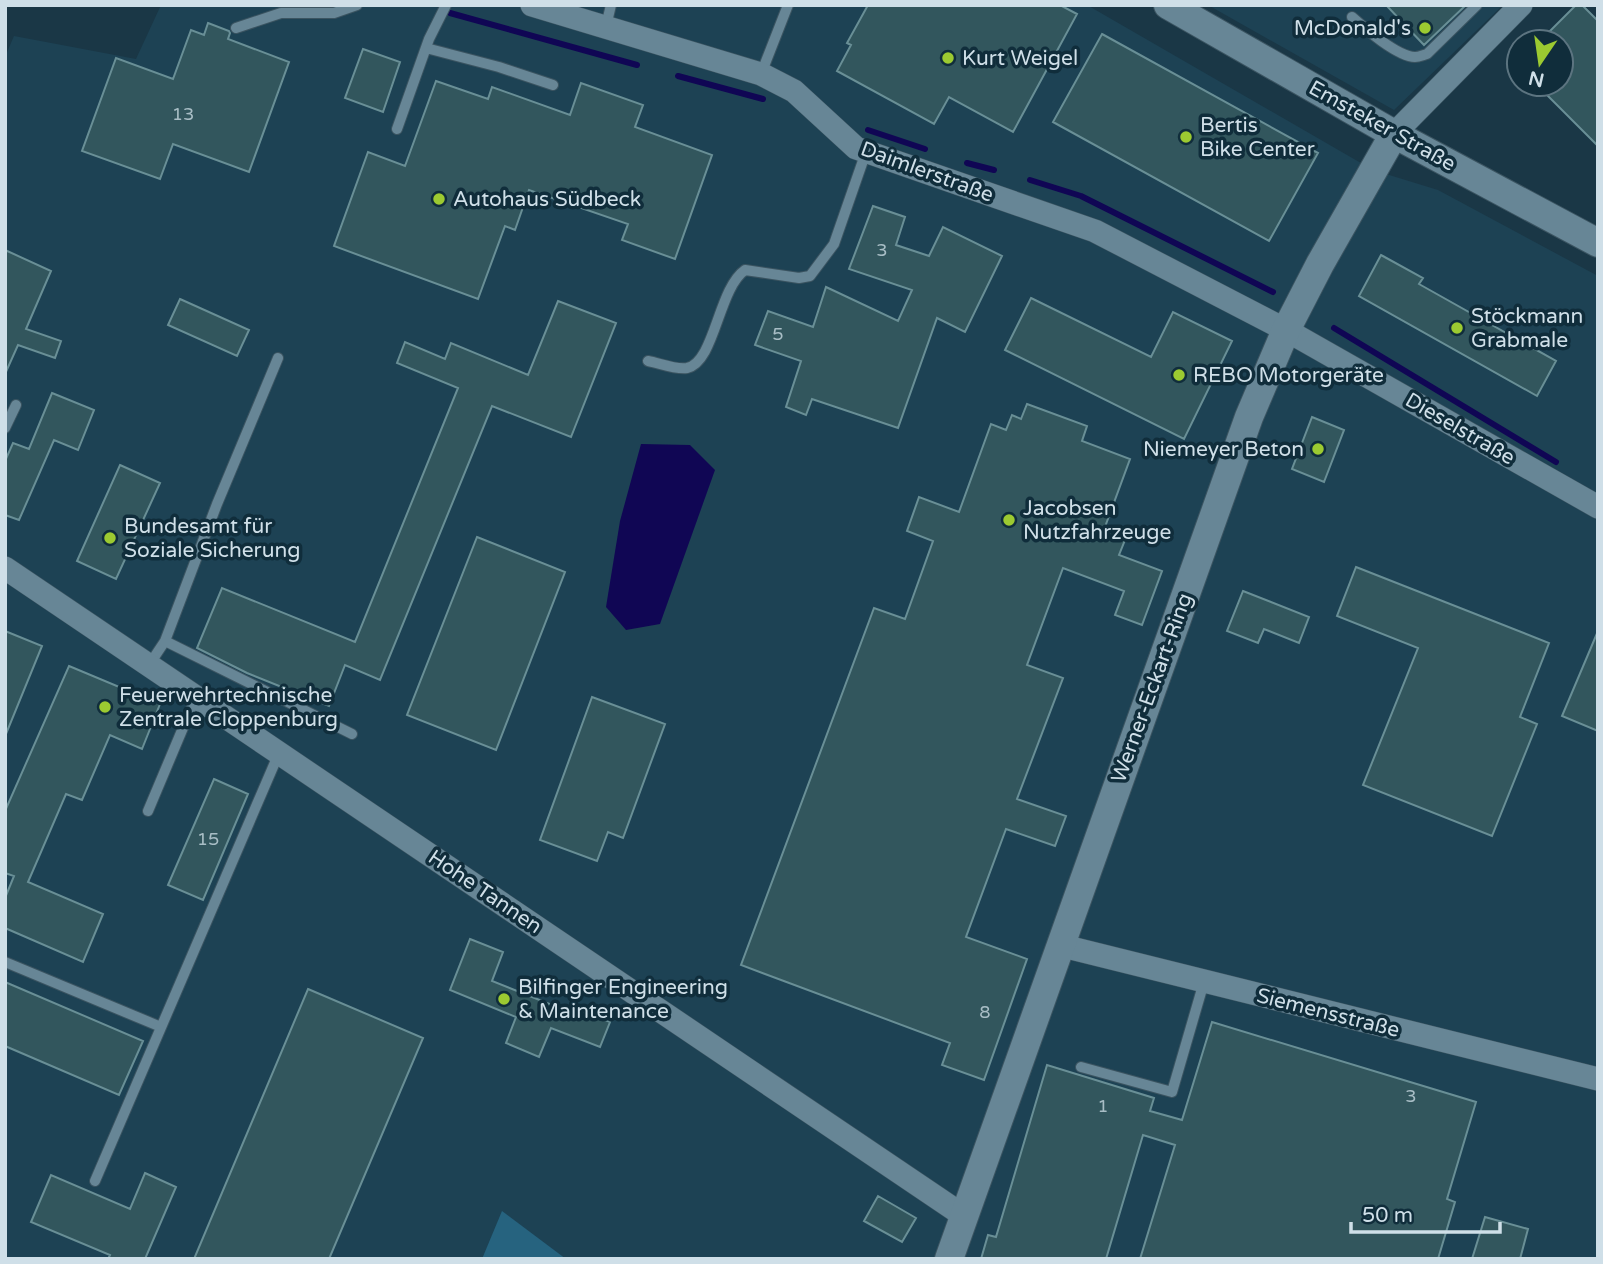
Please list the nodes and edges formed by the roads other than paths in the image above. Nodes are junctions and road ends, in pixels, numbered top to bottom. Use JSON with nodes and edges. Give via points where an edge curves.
{"nodes":[{"id":1,"x":357,"y":5,"type":"edge"},
{"id":2,"x":446,"y":5,"type":"edge"},
{"id":3,"x":532,"y":5,"type":"edge"},
{"id":4,"x":788,"y":5,"type":"edge"},
{"id":5,"x":1168,"y":5,"type":"edge"},
{"id":6,"x":1477,"y":5,"type":"edge"},
{"id":7,"x":1521,"y":5,"type":"edge"},
{"id":8,"x":608,"y":16,"type":"edge"},
{"id":9,"x":1352,"y":17,"type":"dead end"},
{"id":10,"x":236,"y":29,"type":"dead end"},
{"id":11,"x":426,"y":48,"type":"junction"},
{"id":12,"x":761,"y":74,"type":"junction"},
{"id":13,"x":553,"y":85,"type":"dead end"},
{"id":14,"x":397,"y":129,"type":"dead end"},
{"id":15,"x":1394,"y":134,"type":"junction"},
{"id":16,"x":866,"y":152,"type":"junction"},
{"id":17,"x":1598,"y":243,"type":"edge"},
{"id":18,"x":1286,"y":330,"type":"junction"},
{"id":19,"x":278,"y":358,"type":"dead end"},
{"id":20,"x":649,"y":361,"type":"dead end"},
{"id":21,"x":16,"y":405,"type":"dead end"},
{"id":22,"x":5,"y":428,"type":"edge"},
{"id":23,"x":1598,"y":507,"type":"edge"},
{"id":24,"x":5,"y":568,"type":"edge"},
{"id":25,"x":165,"y":640,"type":"junction"},
{"id":26,"x":149,"y":664,"type":"junction"},
{"id":27,"x":196,"y":697,"type":"junction"},
{"id":28,"x":352,"y":734,"type":"dead end"},
{"id":29,"x":278,"y":752,"type":"junction"},
{"id":30,"x":148,"y":811,"type":"dead end"},
{"id":31,"x":1059,"y":945,"type":"junction"},
{"id":32,"x":5,"y":962,"type":"edge"},
{"id":33,"x":1205,"y":982,"type":"junction"},
{"id":34,"x":161,"y":1027,"type":"junction"},
{"id":35,"x":1081,"y":1067,"type":"dead end"},
{"id":36,"x":1597,"y":1077,"type":"edge"},
{"id":37,"x":95,"y":1181,"type":"dead end"},
{"id":38,"x":964,"y":1216,"type":"junction"},
{"id":39,"x":948,"y":1259,"type":"edge"}],
"edges":[{"from":1,"to":10,"type":"lane","via":[[334,13],[281,13]]},
{"from":2,"to":11,"type":"lane"},
{"from":3,"to":8,"type":"street","name":"Daimlerstraße"},
{"from":4,"to":12,"type":"lane"},
{"from":5,"to":15,"type":"street","name":"Emsteker Straße"},
{"from":6,"to":9,"type":"lane","via":[[1427,54],[1415,57],[1368,32]]},
{"from":7,"to":15,"type":"street"},
{"from":8,"to":12,"type":"street","name":"Daimlerstraße"},
{"from":11,"to":13,"type":"lane"},
{"from":11,"to":14,"type":"lane"},
{"from":12,"to":16,"type":"street","name":"Daimlerstraße","via":[[794,92]]},
{"from":15,"to":17,"type":"street","name":"Emsteker Straße"},
{"from":15,"to":18,"type":"street","name":"Werner-Eckart-Ring"},
{"from":16,"to":18,"type":"street","name":"Daimlerstraße","via":[[1095,231]]},
{"from":16,"to":20,"type":"lane","via":[[834,244],[810,276],[745,270],[736,276],[697,364],[685,369]]},
{"from":18,"to":23,"type":"street","name":"Dieselstraße"},
{"from":18,"to":31,"type":"street","name":"Werner-Eckart-Ring","via":[[1249,417]]},
{"from":19,"to":25,"type":"lane"},
{"from":21,"to":22,"type":"lane"},
{"from":24,"to":26,"type":"street","name":"Hohe Tannen"},
{"from":25,"to":26,"type":"lane"},
{"from":25,"to":28,"type":"lane"},
{"from":26,"to":27,"type":"street","name":"Hohe Tannen"},
{"from":27,"to":29,"type":"street","name":"Hohe Tannen"},
{"from":27,"to":30,"type":"lane"},
{"from":29,"to":34,"type":"lane"},
{"from":29,"to":38,"type":"street","name":"Hohe Tannen"},
{"from":31,"to":33,"type":"street","name":"Siemensstraße"},
{"from":31,"to":38,"type":"street","name":"Werner-Eckart-Ring"},
{"from":32,"to":34,"type":"lane"},
{"from":33,"to":35,"type":"lane","via":[[1172,1093]]},
{"from":33,"to":36,"type":"street","name":"Siemensstraße"},
{"from":34,"to":37,"type":"lane"},
{"from":38,"to":39,"type":"street","name":"Werner-Eckart-Ring"}]}
